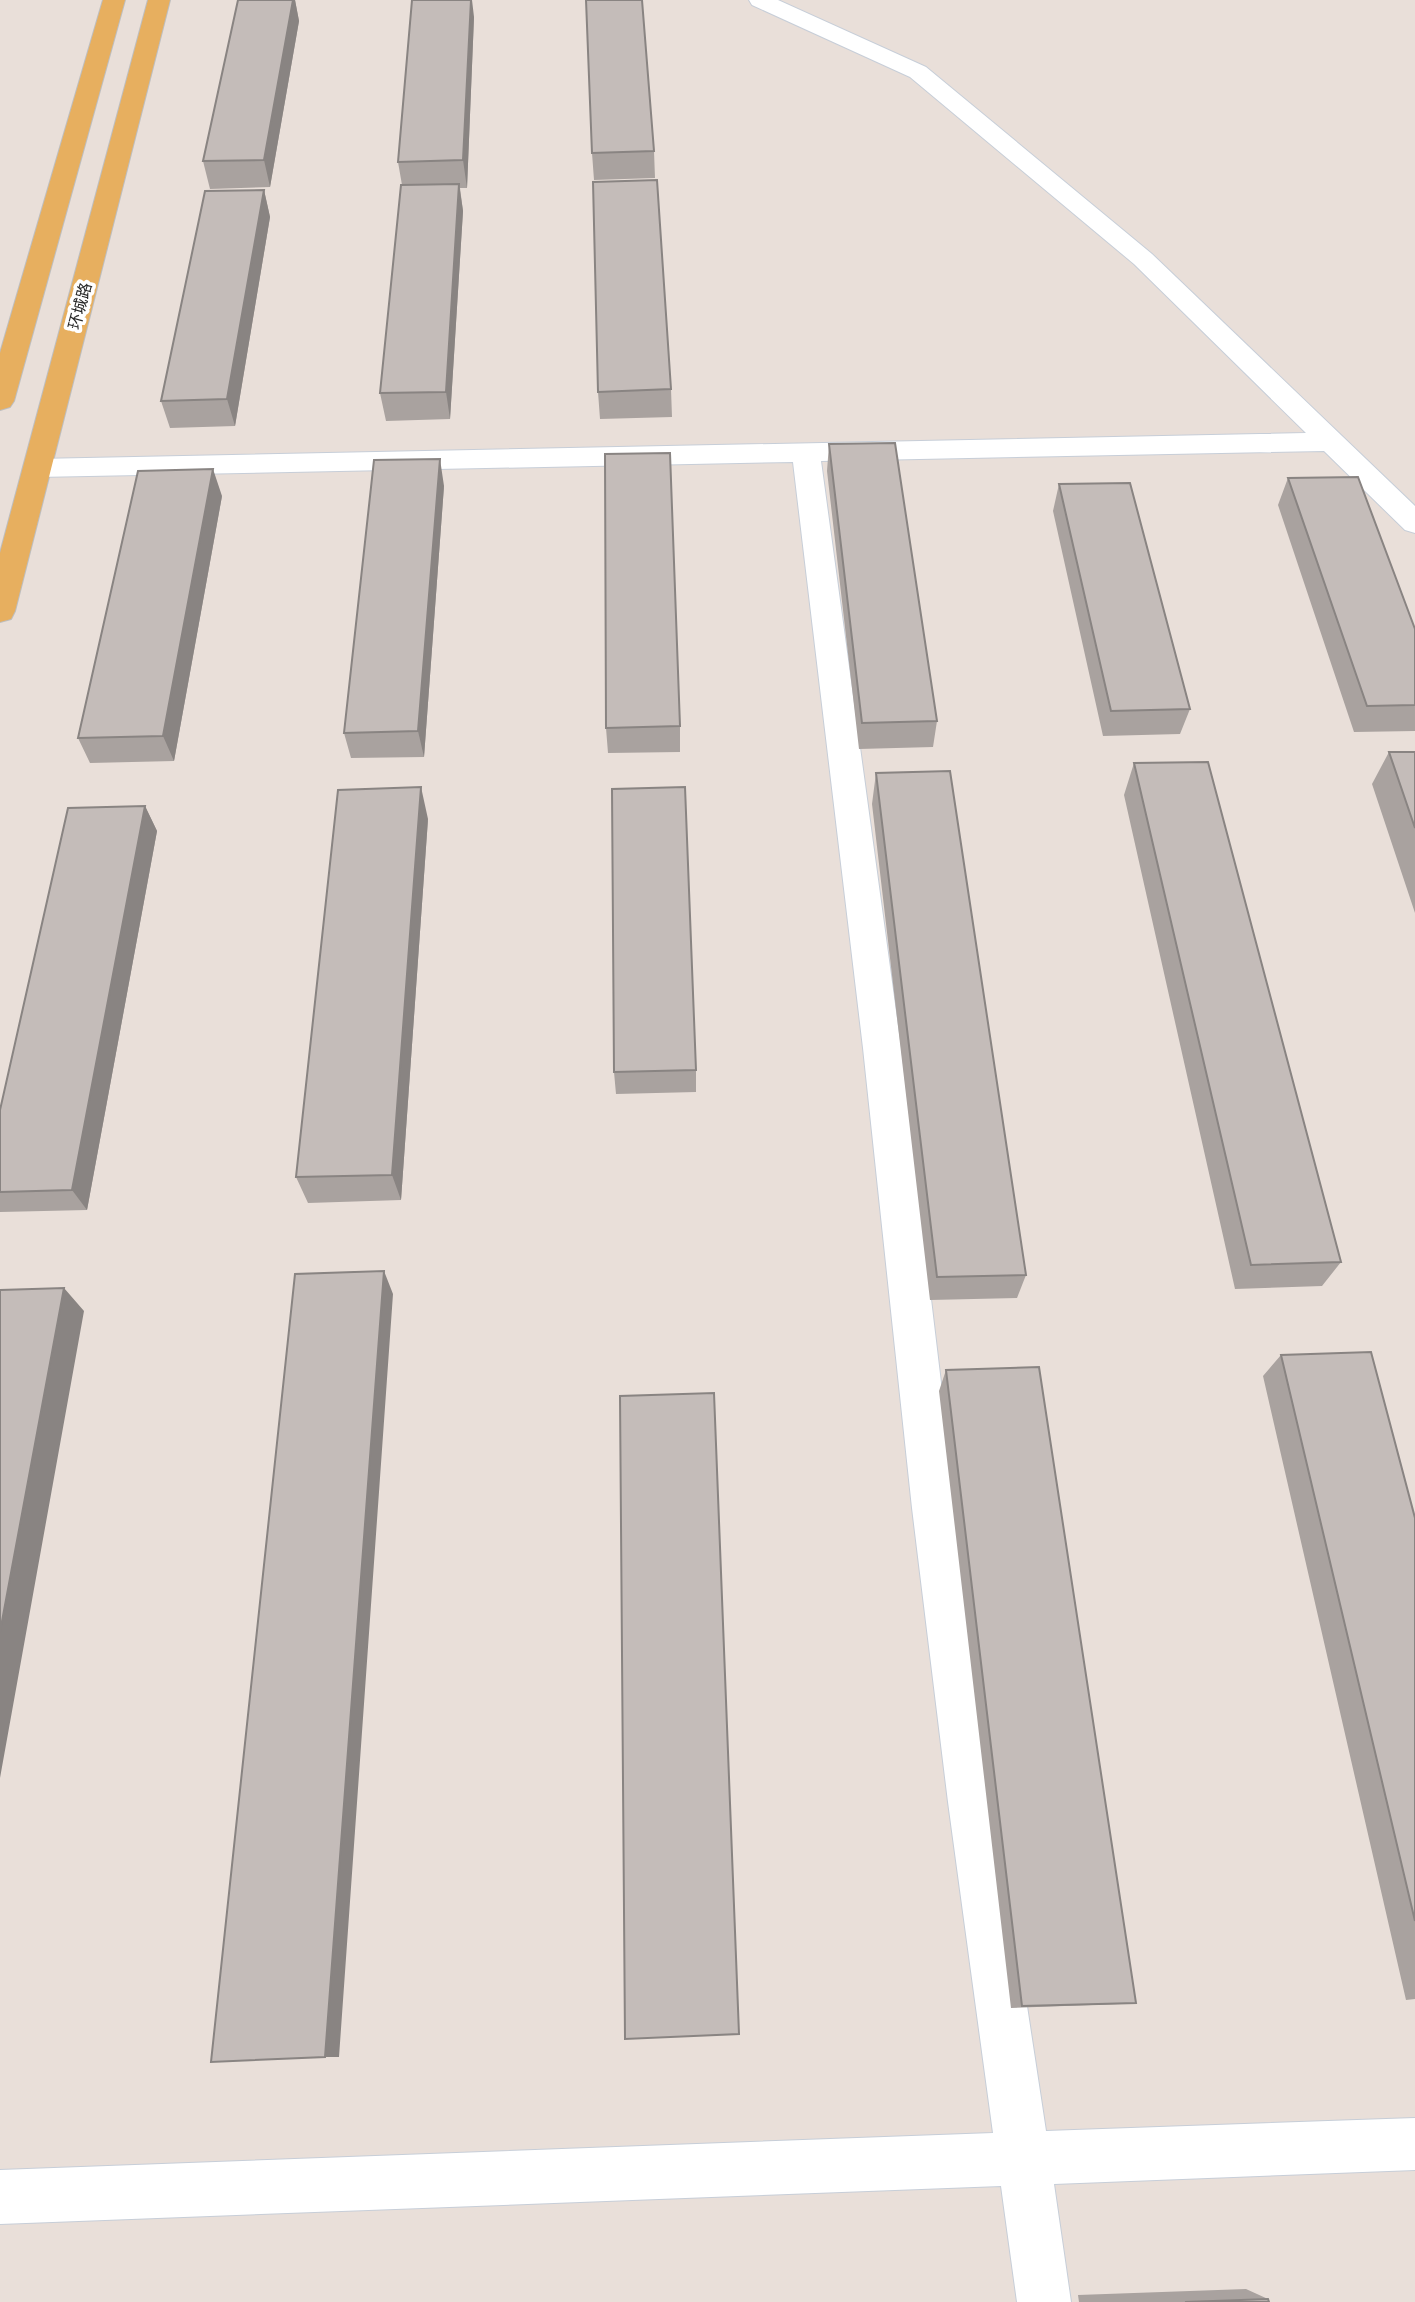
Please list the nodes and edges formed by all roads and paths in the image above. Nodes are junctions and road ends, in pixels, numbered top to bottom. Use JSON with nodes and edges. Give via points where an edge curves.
{"nodes":[{"id":1,"x":114,"y":0,"type":"edge"},
{"id":2,"x":159,"y":0,"type":"edge"},
{"id":3,"x":760,"y":0,"type":"edge"},
{"id":4,"x":0,"y":401,"type":"edge"},
{"id":5,"x":1331,"y":442,"type":"junction"},
{"id":6,"x":806,"y":453,"type":"junction"},
{"id":7,"x":37,"y":468,"type":"junction"},
{"id":8,"x":1415,"y":523,"type":"edge"},
{"id":9,"x":0,"y":611,"type":"edge"},
{"id":10,"x":1415,"y":2144,"type":"edge"},
{"id":11,"x":1025,"y":2159,"type":"junction"},
{"id":12,"x":0,"y":2197,"type":"edge"},
{"id":13,"x":1044,"y":2302,"type":"edge"}],
"edges":[{"from":1,"to":4,"type":"main road"},
{"from":2,"to":7,"type":"main road","name":"环城路"},
{"from":3,"to":5,"type":"street","via":[[918,72],[1143,259]]},
{"from":5,"to":6,"type":"street"},
{"from":5,"to":8,"type":"street"},
{"from":6,"to":7,"type":"street"},
{"from":6,"to":11,"type":"street","via":[[882,1048],[934,1508]]},
{"from":7,"to":9,"type":"main road","name":"环城路"},
{"from":10,"to":11,"type":"street"},
{"from":11,"to":12,"type":"street"},
{"from":11,"to":13,"type":"street"}]}
